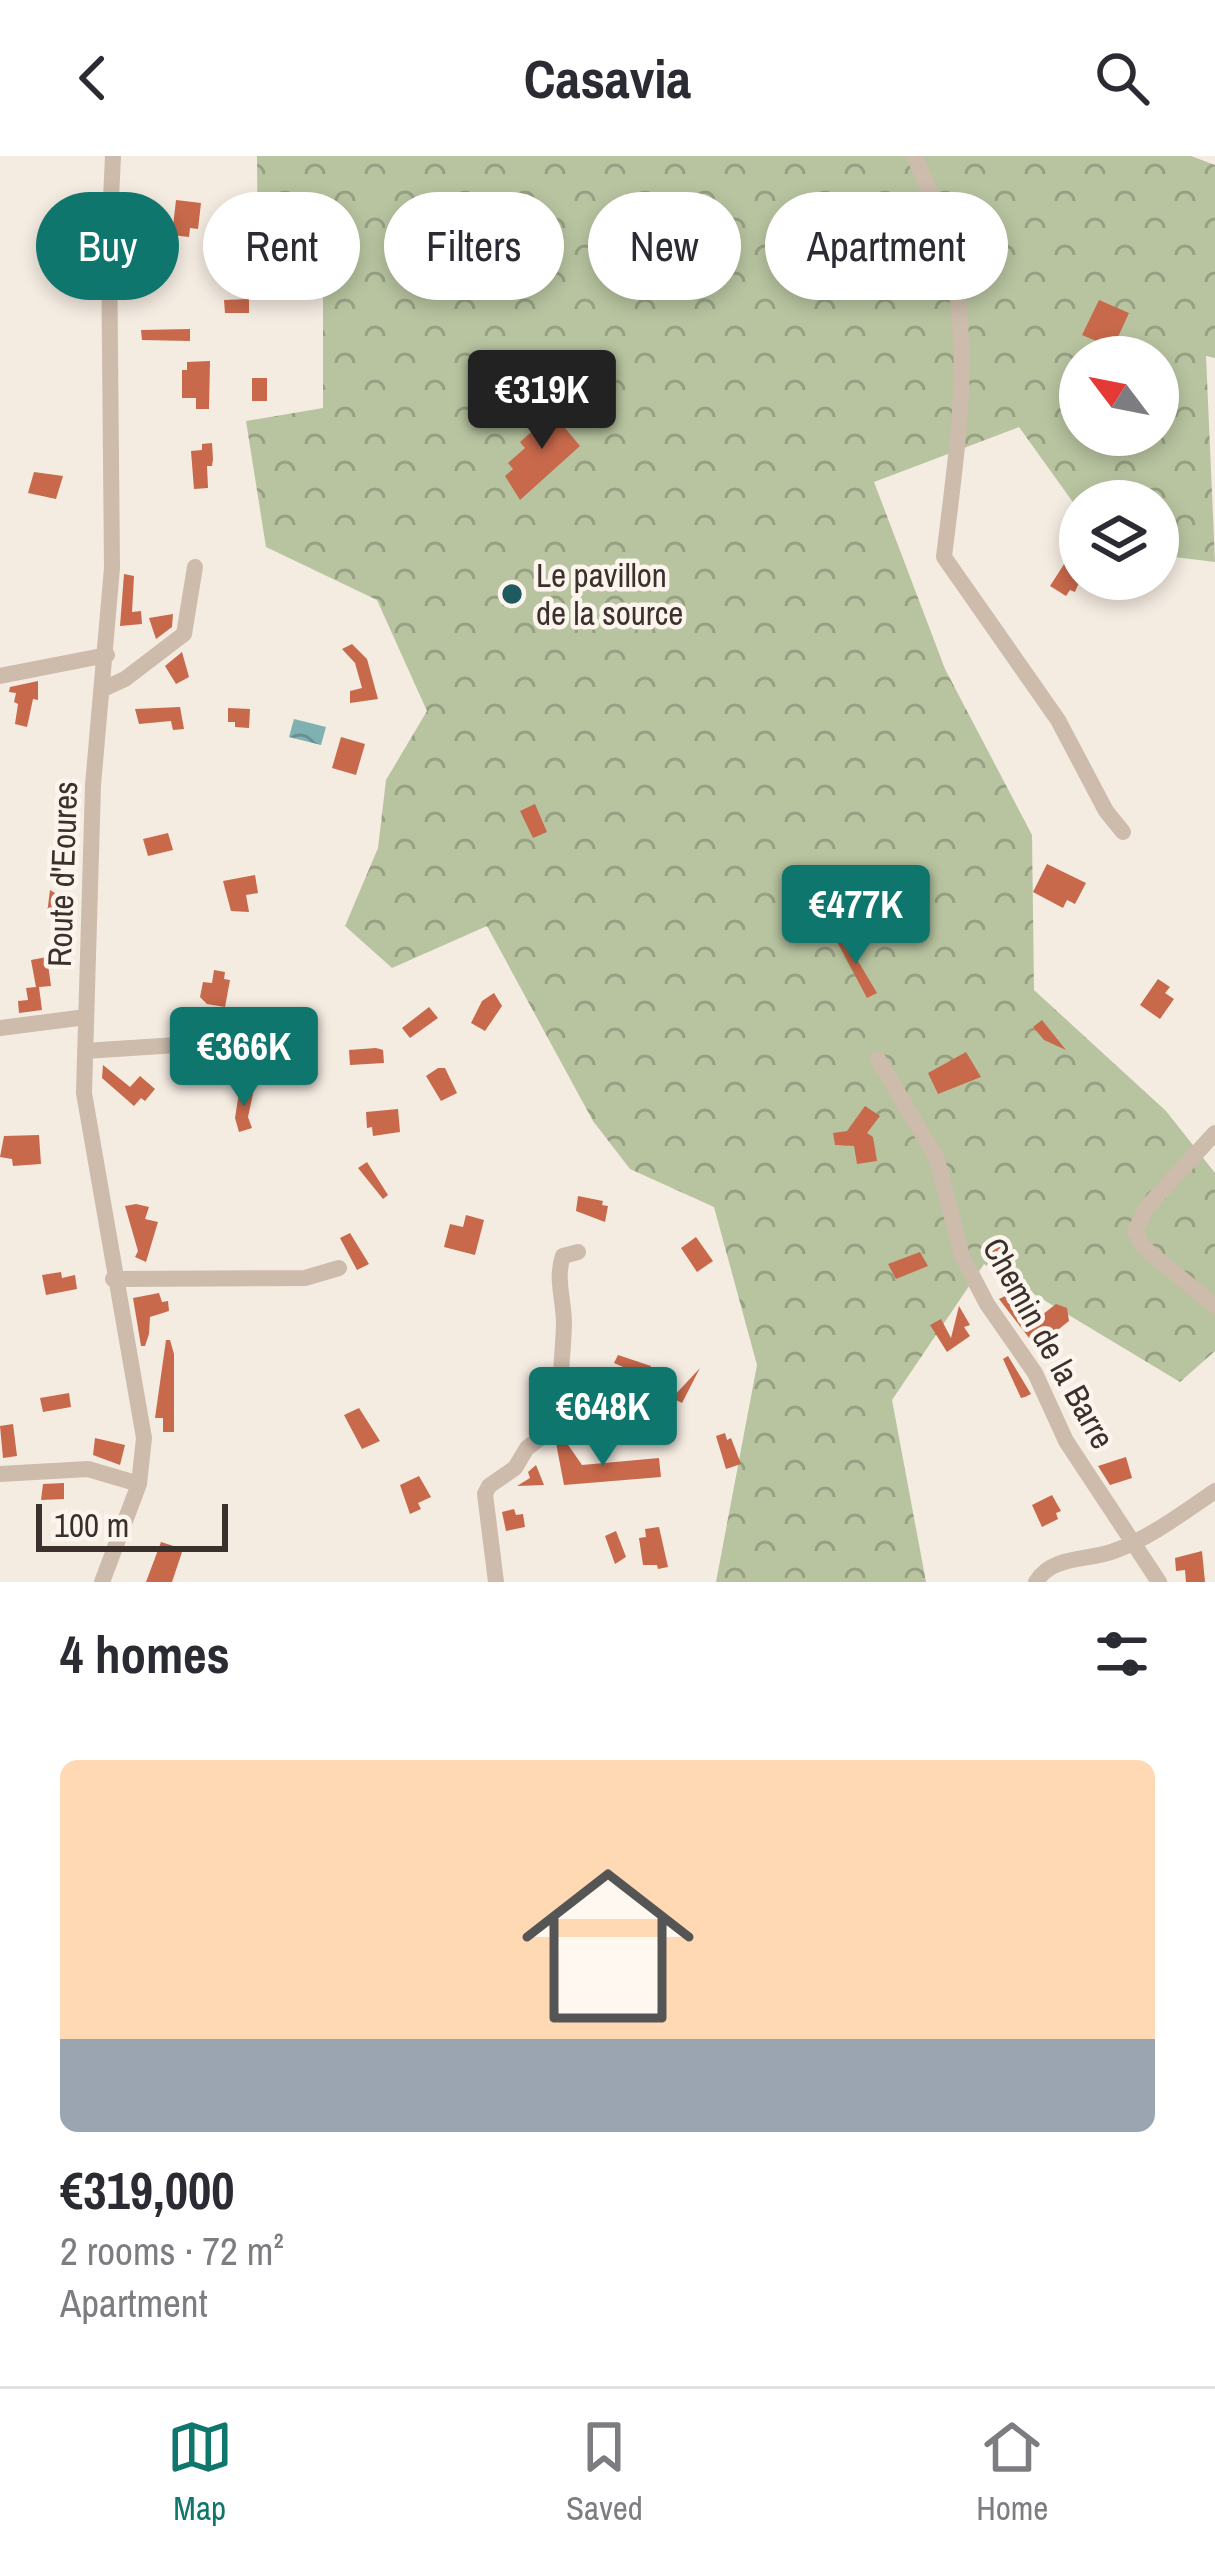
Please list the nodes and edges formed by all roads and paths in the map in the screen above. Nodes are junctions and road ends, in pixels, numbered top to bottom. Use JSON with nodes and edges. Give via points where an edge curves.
{"nodes":[{"id":1,"x":113,"y":156,"type":"edge"},
{"id":2,"x":914,"y":156,"type":"edge"},
{"id":3,"x":196,"y":568,"type":"dead end"},
{"id":4,"x":107,"y":656,"type":"junction"},
{"id":5,"x":0,"y":676,"type":"edge"},
{"id":6,"x":103,"y":689,"type":"junction"},
{"id":7,"x":1123,"y":832,"type":"dead end"},
{"id":8,"x":86,"y":1017,"type":"junction"},
{"id":9,"x":0,"y":1028,"type":"edge"},
{"id":10,"x":310,"y":1031,"type":"dead end"},
{"id":11,"x":85,"y":1051,"type":"junction"},
{"id":12,"x":878,"y":1059,"type":"dead end"},
{"id":13,"x":1215,"y":1133,"type":"edge"},
{"id":14,"x":578,"y":1252,"type":"dead end"},
{"id":15,"x":339,"y":1268,"type":"dead end"},
{"id":16,"x":113,"y":1279,"type":"junction"},
{"id":17,"x":1215,"y":1306,"type":"edge"},
{"id":18,"x":0,"y":1474,"type":"edge"},
{"id":19,"x":139,"y":1484,"type":"junction"},
{"id":20,"x":1215,"y":1491,"type":"edge"},
{"id":21,"x":1133,"y":1543,"type":"junction"},
{"id":22,"x":102,"y":1582,"type":"edge"},
{"id":23,"x":496,"y":1582,"type":"edge"},
{"id":24,"x":1036,"y":1582,"type":"edge"},
{"id":25,"x":1159,"y":1582,"type":"edge"}],
"edges":[{"from":1,"to":4,"type":"street","name":"Route d'Eoures"},
{"from":2,"to":7,"type":"street","via":[[948,238],[962,322],[944,557],[1058,721]]},
{"from":3,"to":6,"type":"street","via":[[184,634]]},
{"from":4,"to":5,"type":"street"},
{"from":4,"to":6,"type":"street","name":"Route d'Eoures"},
{"from":6,"to":8,"type":"street","name":"Route d'Eoures"},
{"from":8,"to":9,"type":"street"},
{"from":8,"to":11,"type":"street","name":"Route d'Eoures"},
{"from":10,"to":11,"type":"street"},
{"from":11,"to":16,"type":"street","name":"Route d'Eoures","via":[[90,1142]]},
{"from":12,"to":21,"type":"street","name":"Chemin de la Barre","via":[[937,1159],[962,1256],[987,1304]]},
{"from":13,"to":17,"type":"street","via":[[1135,1231],[1144,1248]]},
{"from":14,"to":23,"type":"street","via":[[563,1256],[557,1271],[560,1424],[485,1494]]},
{"from":15,"to":16,"type":"street","via":[[305,1278]]},
{"from":16,"to":19,"type":"street","name":"Route d'Eoures","via":[[144,1438]]},
{"from":18,"to":19,"type":"street","via":[[88,1468]]},
{"from":19,"to":22,"type":"street","name":"Route d'Eoures"},
{"from":20,"to":21,"type":"street"},
{"from":21,"to":24,"type":"street","via":[[1056,1563]]},
{"from":21,"to":25,"type":"street","name":"Chemin de la Barre"}]}
